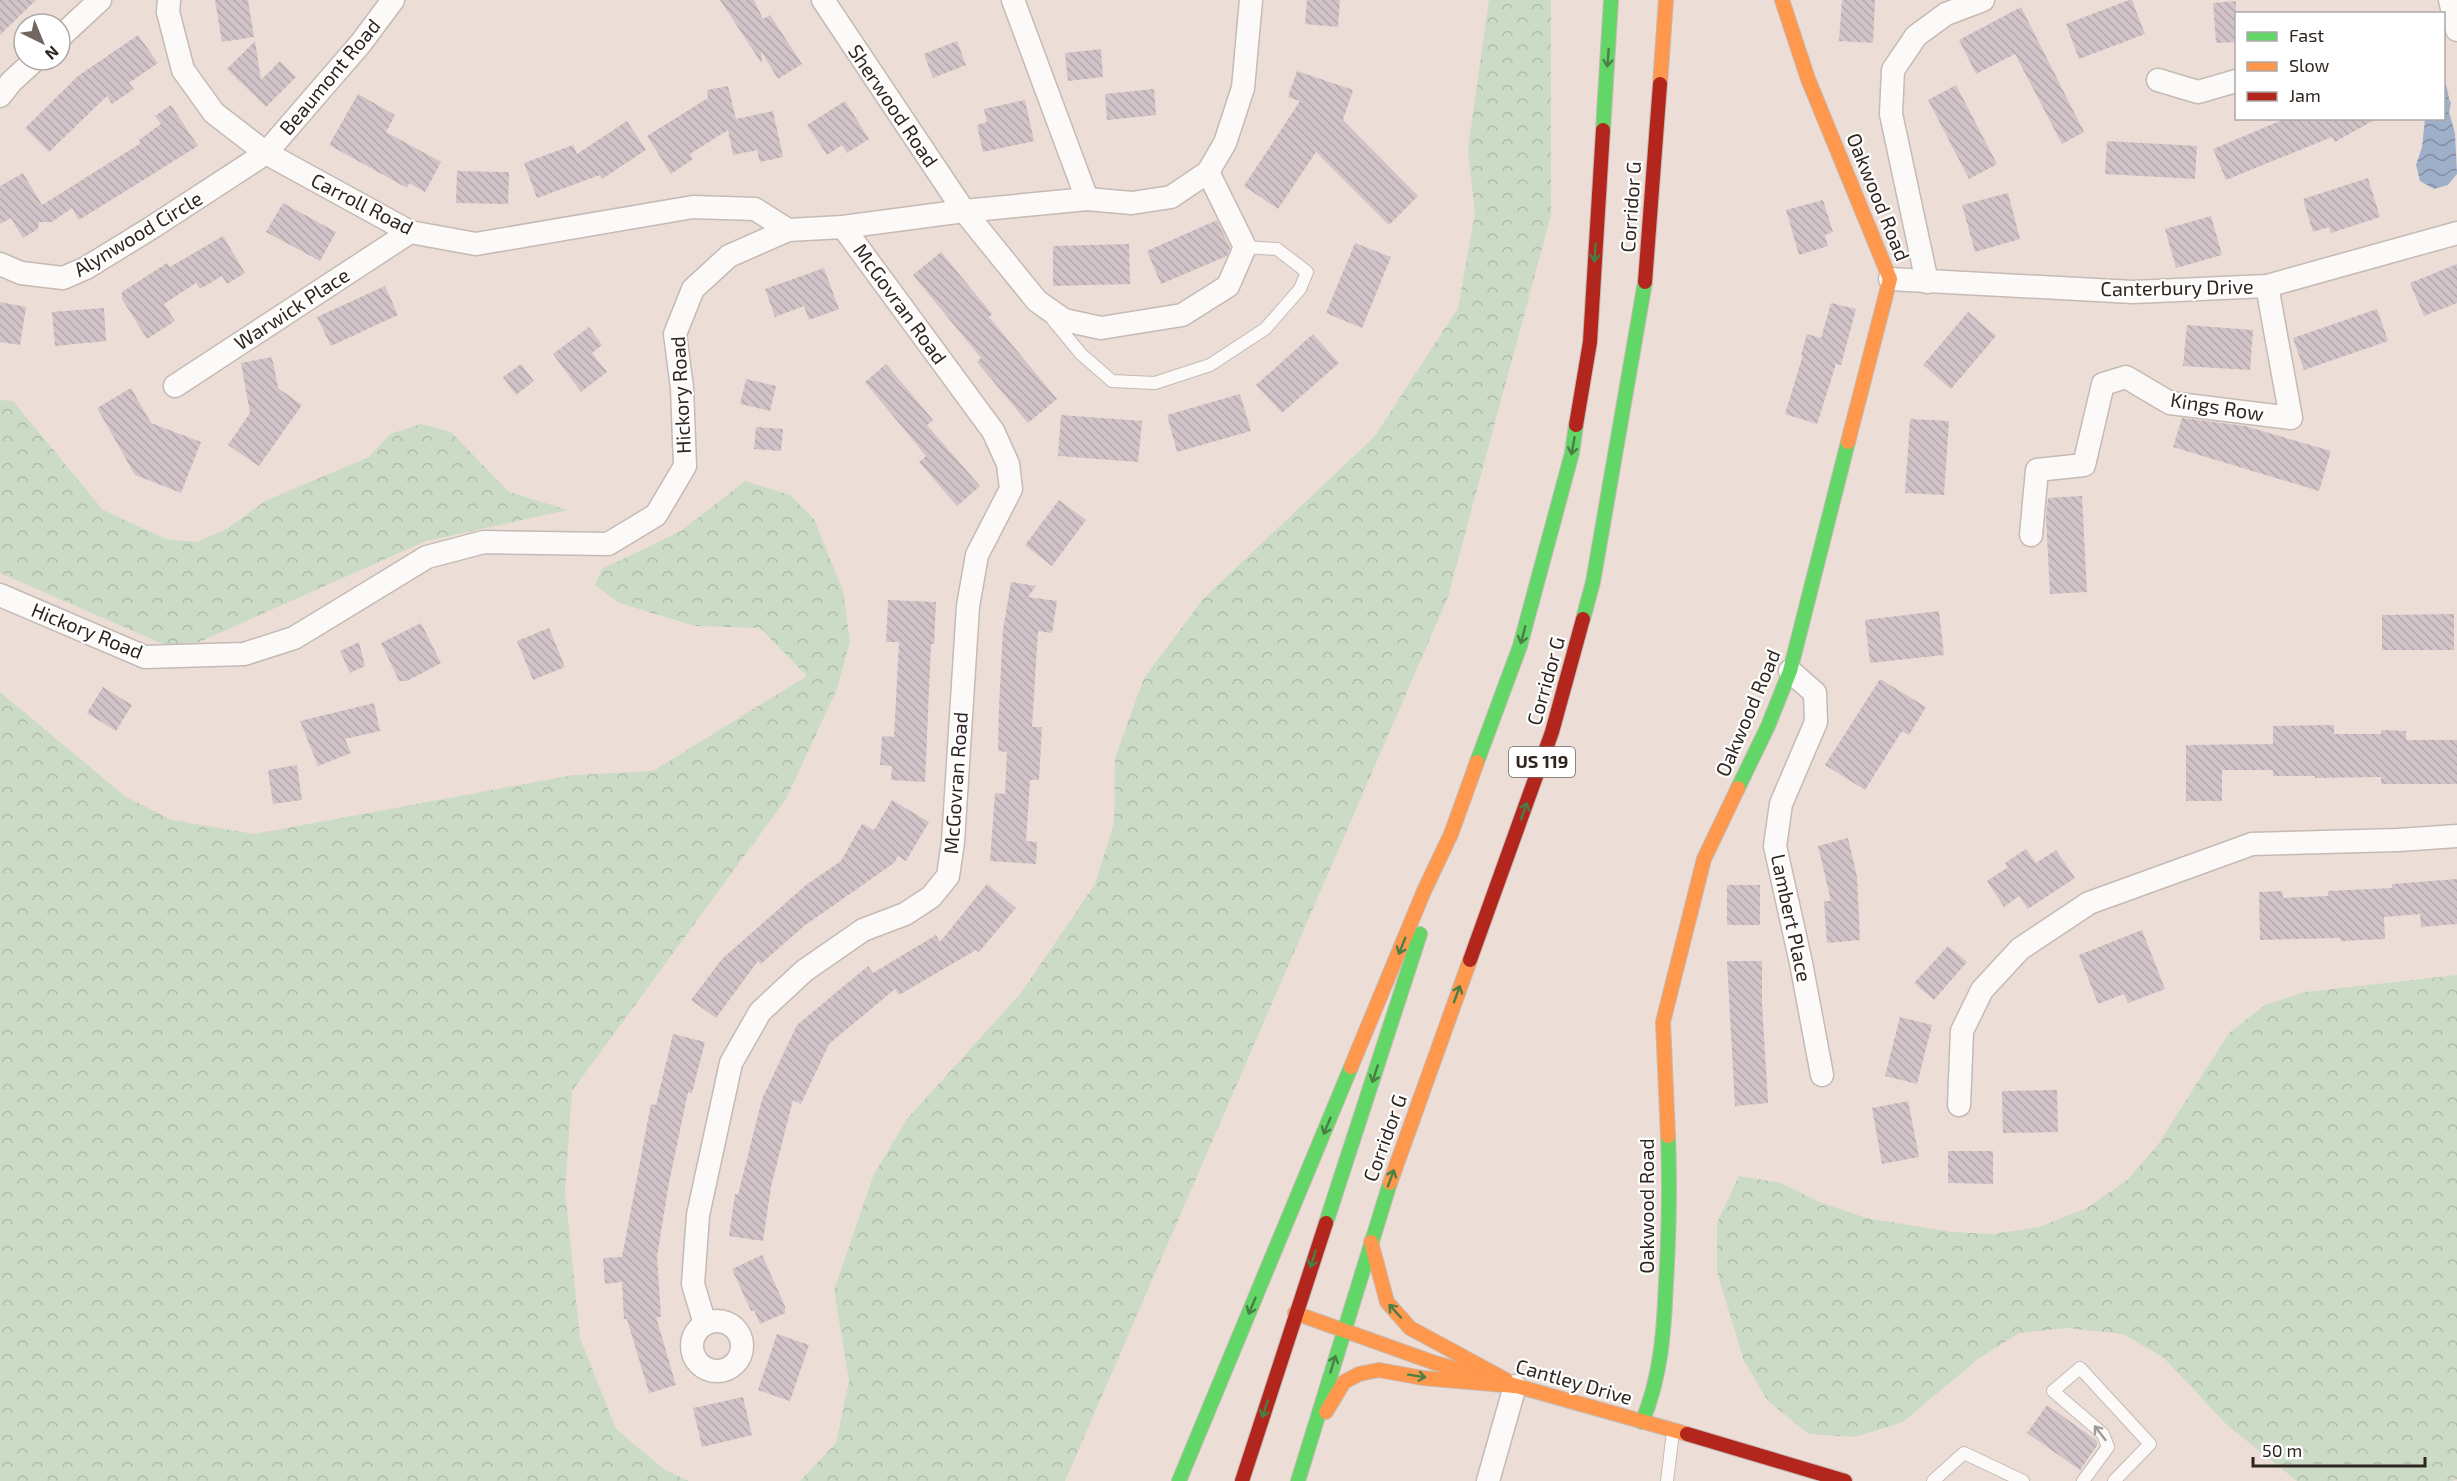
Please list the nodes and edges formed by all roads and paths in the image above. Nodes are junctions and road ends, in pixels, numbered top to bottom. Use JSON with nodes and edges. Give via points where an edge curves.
{"nodes":[{"id":1,"x":100,"y":0,"type":"edge"},
{"id":2,"x":169,"y":0,"type":"edge"},
{"id":3,"x":393,"y":0,"type":"edge"},
{"id":4,"x":823,"y":0,"type":"edge"},
{"id":5,"x":1013,"y":0,"type":"edge"},
{"id":6,"x":1251,"y":0,"type":"edge"},
{"id":7,"x":1611,"y":0,"type":"edge"},
{"id":8,"x":1666,"y":0,"type":"edge"},
{"id":9,"x":1782,"y":0,"type":"edge"},
{"id":10,"x":1983,"y":0,"type":"edge"},
{"id":11,"x":72,"y":26,"type":"edge"},
{"id":12,"x":23,"y":72,"type":"edge"},
{"id":13,"x":2158,"y":80,"type":"dead end"},
{"id":14,"x":2235,"y":81,"type":"edge"},
{"id":15,"x":0,"y":96,"type":"edge"},
{"id":16,"x":266,"y":153,"type":"junction"},
{"id":17,"x":1208,"y":172,"type":"junction"},
{"id":18,"x":1088,"y":199,"type":"junction"},
{"id":19,"x":963,"y":211,"type":"junction"},
{"id":20,"x":843,"y":227,"type":"junction"},
{"id":21,"x":788,"y":230,"type":"junction"},
{"id":22,"x":410,"y":232,"type":"junction"},
{"id":23,"x":2457,"y":232,"type":"edge"},
{"id":24,"x":1245,"y":247,"type":"junction"},
{"id":25,"x":0,"y":264,"type":"edge"},
{"id":26,"x":1890,"y":279,"type":"junction"},
{"id":27,"x":1927,"y":282,"type":"junction"},
{"id":28,"x":2266,"y":286,"type":"junction"},
{"id":29,"x":1037,"y":301,"type":"junction"},
{"id":30,"x":175,"y":386,"type":"dead end"},
{"id":31,"x":2031,"y":535,"type":"dead end"},
{"id":32,"x":0,"y":595,"type":"edge"},
{"id":33,"x":1790,"y":671,"type":"junction"},
{"id":34,"x":1451,"y":834,"type":"junction"},
{"id":35,"x":2457,"y":836,"type":"edge"},
{"id":36,"x":1822,"y":1075,"type":"dead end"},
{"id":37,"x":1959,"y":1105,"type":"dead end"},
{"id":38,"x":1370,"y":1241,"type":"junction"},
{"id":39,"x":1295,"y":1313,"type":"junction"},
{"id":40,"x":705,"y":1324,"type":"dead end"},
{"id":41,"x":1343,"y":1330,"type":"junction"},
{"id":42,"x":1515,"y":1386,"type":"junction"},
{"id":43,"x":1642,"y":1422,"type":"junction"},
{"id":44,"x":1673,"y":1430,"type":"junction"},
{"id":45,"x":1304,"y":1460,"type":"junction"},
{"id":46,"x":1179,"y":1481,"type":"edge"},
{"id":47,"x":1242,"y":1481,"type":"edge"},
{"id":48,"x":1298,"y":1481,"type":"edge"},
{"id":49,"x":1488,"y":1481,"type":"edge"},
{"id":50,"x":1666,"y":1481,"type":"edge"},
{"id":51,"x":1845,"y":1481,"type":"edge"},
{"id":52,"x":1933,"y":1481,"type":"edge"},
{"id":53,"x":2023,"y":1481,"type":"edge"},
{"id":54,"x":2083,"y":1481,"type":"edge"},
{"id":55,"x":2114,"y":1481,"type":"edge"}],
"edges":[{"from":1,"to":11,"type":"street"},
{"from":2,"to":16,"type":"street","name":"Carroll Road","via":[[168,12],[183,70],[214,113]]},
{"from":3,"to":16,"type":"street","name":"Beaumont Road"},
{"from":4,"to":19,"type":"street","name":"Sherwood Road"},
{"from":5,"to":18,"type":"street"},
{"from":6,"to":17,"type":"street","name":"Hickory Road","via":[[1243,88],[1225,143]]},
{"from":7,"to":34,"type":"main road","name":"Corridor G","number":"US 119","one_way":true,"via":[[1590,342],[1572,453],[1520,646]]},
{"from":38,"to":8,"type":"main road","name":"Corridor G","number":"US 119","one_way":true,"via":[[1552,732],[1593,582],[1644,291]]},
{"from":9,"to":26,"type":"main road","name":"Oakwood Road","via":[[1808,79]]},
{"from":10,"to":27,"type":"street","via":[[1946,14],[1916,36],[1893,69],[1891,114]]},
{"from":12,"to":15,"type":"street"},
{"from":13,"to":14,"type":"street","via":[[2198,92]]},
{"from":16,"to":22,"type":"street","name":"Carroll Road"},
{"from":16,"to":25,"type":"street","name":"Alynwood Circle","via":[[151,228],[63,278],[21,273]]},
{"from":17,"to":18,"type":"street","name":"Hickory Road","via":[[1171,196],[1132,203]]},
{"from":17,"to":24,"type":"street"},
{"from":18,"to":19,"type":"street","name":"Hickory Road"},
{"from":19,"to":20,"type":"street","name":"Hickory Road"},
{"from":19,"to":29,"type":"street","name":"Sherwood Road"},
{"from":20,"to":21,"type":"street","name":"Hickory Road"},
{"from":20,"to":40,"type":"street","name":"McGovran Road","via":[[993,431],[1008,464],[1011,489],[977,555],[968,606],[948,876],[931,897],[905,914],[863,930],[804,972],[760,1012],[731,1063],[698,1215],[693,1284]]},
{"from":21,"to":22,"type":"street","name":"Carroll Road","via":[[755,209],[693,207],[477,244]]},
{"from":21,"to":32,"type":"street","name":"Hickory Road","via":[[729,256],[693,289],[675,334],[685,466],[656,515],[608,544],[484,542],[427,557],[294,638],[244,654],[144,657]]},
{"from":22,"to":30,"type":"street","name":"Warwick Place"},
{"from":23,"to":28,"type":"street","name":"Canterbury Drive"},
{"from":24,"to":29,"type":"street","name":"Sherwood Road","via":[[1228,286],[1182,315],[1101,328],[1064,320]]},
{"from":24,"to":29,"type":"lane","via":[[1277,249],[1307,272],[1300,289],[1265,329],[1210,365],[1155,383],[1112,381],[1081,354]]},
{"from":26,"to":27,"type":"street","name":"Canterbury Drive"},
{"from":26,"to":33,"type":"main road","name":"Oakwood Road"},
{"from":27,"to":28,"type":"street","name":"Canterbury Drive","via":[[2133,292]]},
{"from":28,"to":31,"type":"street","name":"Kings Row","via":[[2291,418],[2170,403],[2126,377],[2103,384],[2084,465],[2037,470]]},
{"from":33,"to":36,"type":"street","name":"Lambert Place","via":[[1815,693],[1816,722],[1781,804],[1775,846]]},
{"from":33,"to":43,"type":"main road","name":"Oakwood Road","via":[[1704,859],[1663,1022],[1670,1214],[1664,1325],[1653,1396]]},
{"from":34,"to":39,"type":"main road","one_way":true},
{"from":34,"to":46,"type":"main road","number":"US 119","one_way":true},
{"from":35,"to":37,"type":"street","via":[[2252,843],[2089,903],[2020,949],[1982,990],[1962,1031]]},
{"from":38,"to":41,"type":"main road","name":"Corridor G","number":"US 119"},
{"from":42,"to":38,"type":"main road","one_way":true,"via":[[1410,1328],[1387,1302]]},
{"from":39,"to":41,"type":"main road","name":"Cantley Drive"},
{"from":39,"to":47,"type":"main road","one_way":true},
{"from":41,"to":42,"type":"main road","name":"Cantley Drive"},
{"from":45,"to":41,"type":"main road","name":"Corridor G","number":"US 119","one_way":true},
{"from":42,"to":43,"type":"main road","name":"Cantley Drive"},
{"from":45,"to":42,"type":"main road","one_way":true,"via":[[1330,1402],[1344,1382],[1359,1374],[1379,1370]]},
{"from":42,"to":49,"type":"street"},
{"from":43,"to":44,"type":"main road","name":"Cantley Drive"},
{"from":44,"to":50,"type":"lane"},
{"from":44,"to":51,"type":"main road","name":"Cantley Drive"},
{"from":45,"to":48,"type":"main road","name":"Corridor G","number":"US 119"},
{"from":52,"to":53,"type":"lane","via":[[1964,1453]]},
{"from":54,"to":55,"type":"lane","one_way":true,"via":[[2108,1447],[2103,1434],[2053,1390],[2080,1368],[2150,1444]]}]}
